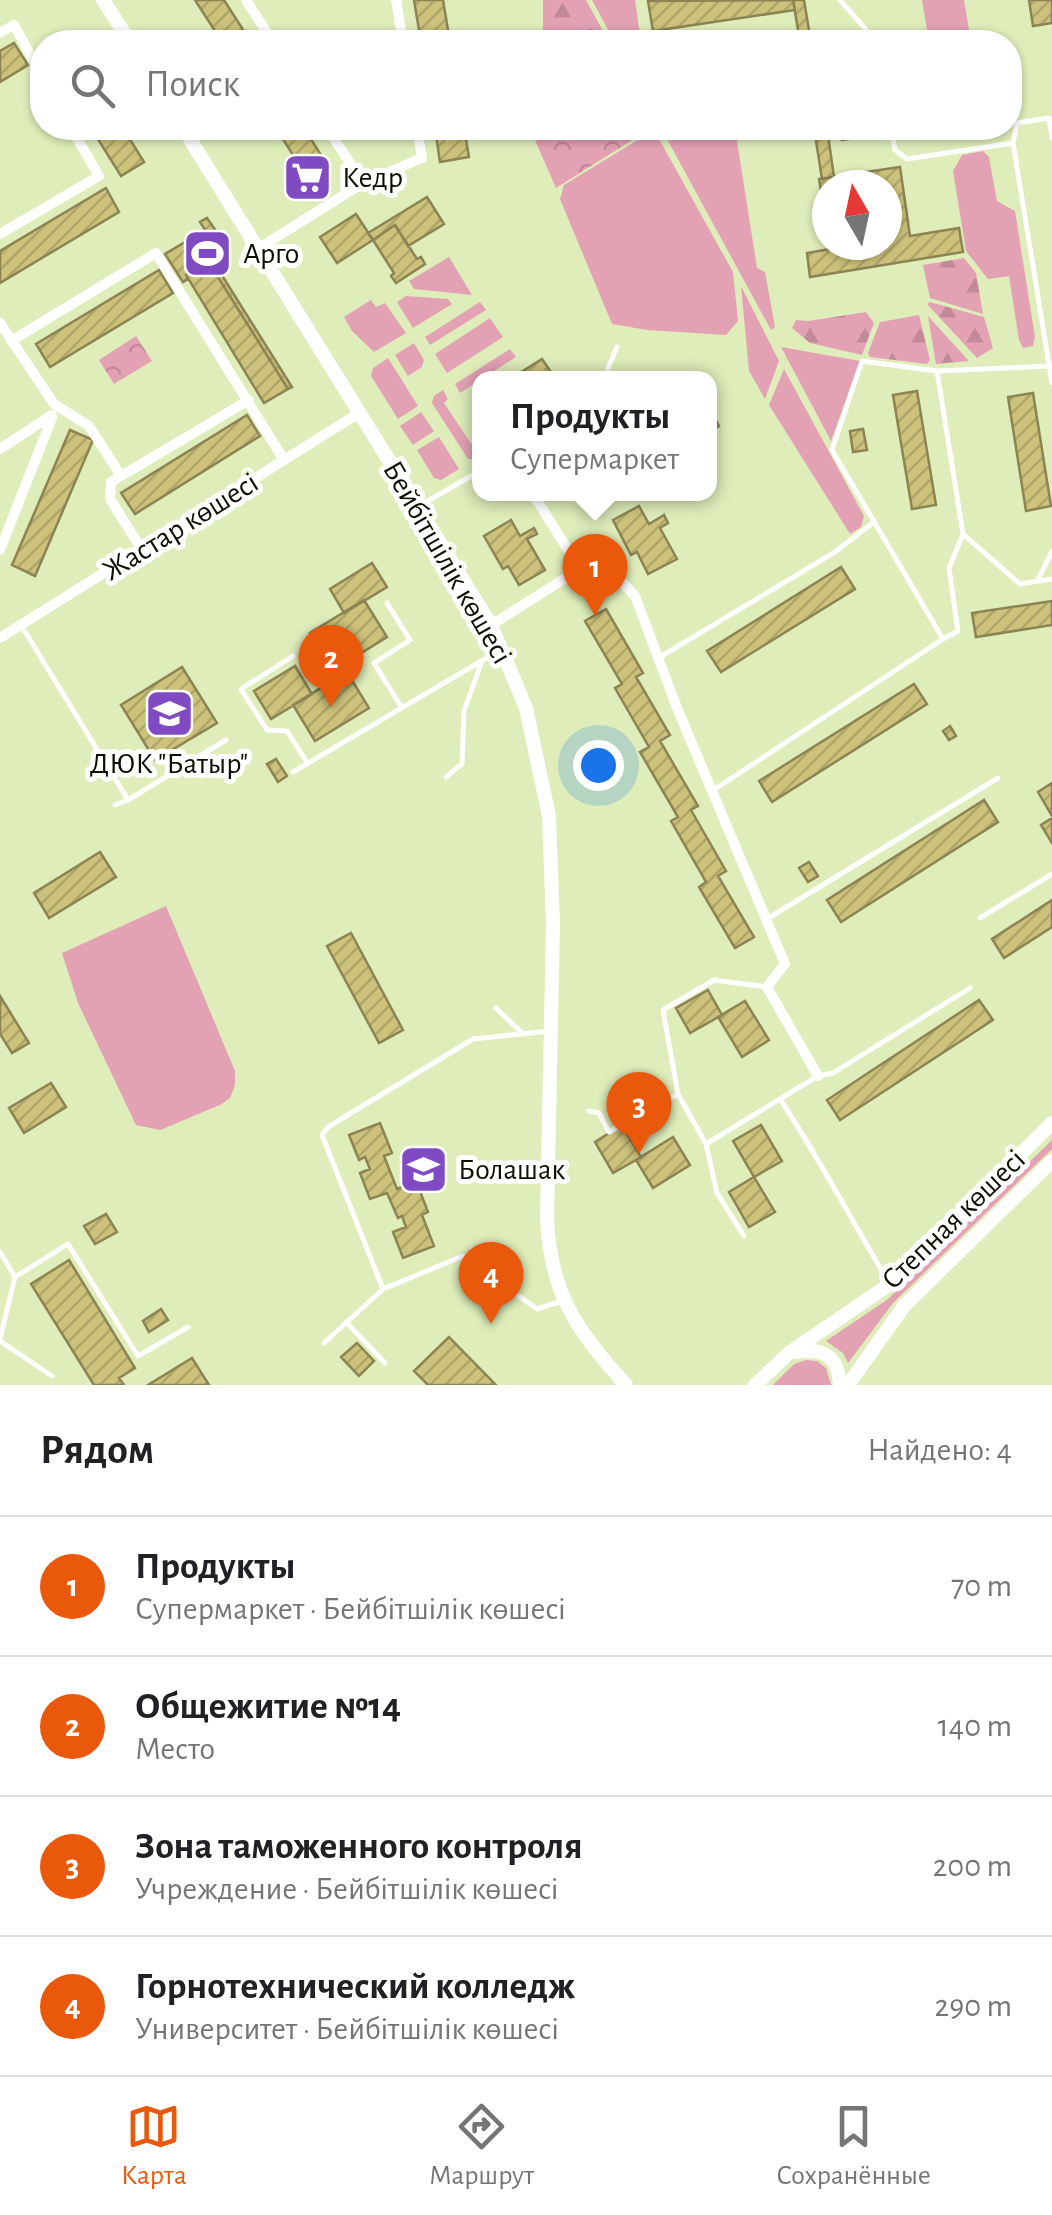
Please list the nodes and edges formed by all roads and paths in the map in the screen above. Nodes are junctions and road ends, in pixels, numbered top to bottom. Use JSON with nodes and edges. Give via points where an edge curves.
{"nodes":[{"id":1,"x":103,"y":0,"type":"edge"},
{"id":2,"x":246,"y":0,"type":"edge"},
{"id":3,"x":396,"y":0,"type":"edge"},
{"id":4,"x":840,"y":0,"type":"edge"},
{"id":5,"x":122,"y":30,"type":"edge"},
{"id":6,"x":265,"y":30,"type":"edge"},
{"id":7,"x":401,"y":30,"type":"edge"},
{"id":8,"x":866,"y":30,"type":"edge"},
{"id":9,"x":0,"y":33,"type":"edge"},
{"id":10,"x":30,"y":54,"type":"edge"},
{"id":11,"x":1022,"y":122,"type":"edge"},
{"id":12,"x":1052,"y":138,"type":"edge"},
{"id":13,"x":79,"y":140,"type":"edge"},
{"id":14,"x":191,"y":140,"type":"edge"},
{"id":15,"x":336,"y":140,"type":"edge"},
{"id":16,"x":419,"y":140,"type":"edge"},
{"id":17,"x":893,"y":140,"type":"edge"},
{"id":18,"x":1014,"y":140,"type":"edge"},
{"id":19,"x":1013,"y":143,"type":"junction"},
{"id":20,"x":362,"y":182,"type":"junction"},
{"id":21,"x":0,"y":234,"type":"edge"},
{"id":22,"x":260,"y":248,"type":"junction"},
{"id":23,"x":0,"y":323,"type":"edge"},
{"id":24,"x":11,"y":341,"type":"junction"},
{"id":25,"x":618,"y":347,"type":"dead end"},
{"id":26,"x":1051,"y":366,"type":"edge"},
{"id":27,"x":608,"y":371,"type":"edge"},
{"id":28,"x":936,"y":371,"type":"junction"},
{"id":29,"x":1052,"y":383,"type":"edge"},
{"id":30,"x":249,"y":400,"type":"junction"},
{"id":31,"x":54,"y":404,"type":"junction"},
{"id":32,"x":359,"y":414,"type":"junction"},
{"id":33,"x":52,"y":418,"type":"junction"},
{"id":34,"x":0,"y":449,"type":"edge"},
{"id":35,"x":284,"y":460,"type":"junction"},
{"id":36,"x":472,"y":475,"type":"edge"},
{"id":37,"x":122,"y":476,"type":"junction"},
{"id":38,"x":538,"y":501,"type":"edge"},
{"id":39,"x":420,"y":506,"type":"junction"},
{"id":40,"x":874,"y":522,"type":"junction"},
{"id":41,"x":963,"y":534,"type":"junction"},
{"id":42,"x":0,"y":550,"type":"edge"},
{"id":43,"x":142,"y":550,"type":"junction"},
{"id":44,"x":1052,"y":552,"type":"edge"},
{"id":45,"x":580,"y":569,"type":"junction"},
{"id":46,"x":1052,"y":579,"type":"edge"},
{"id":47,"x":1037,"y":582,"type":"junction"},
{"id":48,"x":387,"y":604,"type":"dead end"},
{"id":49,"x":491,"y":625,"type":"junction"},
{"id":50,"x":20,"y":626,"type":"junction"},
{"id":51,"x":0,"y":638,"type":"edge"},
{"id":52,"x":943,"y":639,"type":"junction"},
{"id":53,"x":502,"y":649,"type":"junction"},
{"id":54,"x":293,"y":656,"type":"dead end"},
{"id":55,"x":660,"y":657,"type":"junction"},
{"id":56,"x":482,"y":661,"type":"junction"},
{"id":57,"x":402,"y":708,"type":"junction"},
{"id":58,"x":226,"y":740,"type":"dead end"},
{"id":59,"x":308,"y":764,"type":"junction"},
{"id":60,"x":293,"y":772,"type":"dead end"},
{"id":61,"x":446,"y":778,"type":"dead end"},
{"id":62,"x":998,"y":778,"type":"dead end"},
{"id":63,"x":712,"y":790,"type":"junction"},
{"id":64,"x":128,"y":800,"type":"junction"},
{"id":65,"x":115,"y":805,"type":"dead end"},
{"id":66,"x":1052,"y":874,"type":"edge"},
{"id":67,"x":980,"y":918,"type":"dead end"},
{"id":68,"x":767,"y":919,"type":"junction"},
{"id":69,"x":767,"y":987,"type":"junction"},
{"id":70,"x":970,"y":988,"type":"dead end"},
{"id":71,"x":496,"y":1008,"type":"dead end"},
{"id":72,"x":550,"y":1031,"type":"junction"},
{"id":73,"x":524,"y":1035,"type":"junction"},
{"id":74,"x":818,"y":1076,"type":"junction"},
{"id":75,"x":678,"y":1094,"type":"junction"},
{"id":76,"x":780,"y":1099,"type":"junction"},
{"id":77,"x":590,"y":1111,"type":"dead end"},
{"id":78,"x":1052,"y":1123,"type":"edge"},
{"id":79,"x":706,"y":1144,"type":"junction"},
{"id":80,"x":1052,"y":1161,"type":"edge"},
{"id":81,"x":744,"y":1236,"type":"dead end"},
{"id":82,"x":0,"y":1252,"type":"edge"},
{"id":83,"x":15,"y":1277,"type":"junction"},
{"id":84,"x":890,"y":1284,"type":"junction"},
{"id":85,"x":382,"y":1289,"type":"junction"},
{"id":86,"x":562,"y":1300,"type":"junction"},
{"id":87,"x":346,"y":1322,"type":"junction"},
{"id":88,"x":188,"y":1327,"type":"dead end"},
{"id":89,"x":0,"y":1340,"type":"edge"},
{"id":90,"x":324,"y":1343,"type":"dead end"},
{"id":91,"x":789,"y":1352,"type":"junction"},
{"id":92,"x":384,"y":1364,"type":"dead end"},
{"id":93,"x":52,"y":1376,"type":"dead end"},
{"id":94,"x":626,"y":1385,"type":"edge"},
{"id":95,"x":756,"y":1385,"type":"edge"},
{"id":96,"x":840,"y":1385,"type":"edge"},
{"id":97,"x":848,"y":1385,"type":"edge"}],
"edges":[{"from":1,"to":5,"type":"street"},
{"from":2,"to":6,"type":"street"},
{"from":3,"to":7,"type":"street"},
{"from":4,"to":8,"type":"lane"},
{"from":9,"to":10,"type":"street","via":[[14,25]]},
{"from":11,"to":12,"type":"lane","via":[[1049,118]]},
{"from":13,"to":21,"type":"street","via":[[99,176]]},
{"from":14,"to":22,"type":"street","name":"Бейбітшілік көшесі"},
{"from":15,"to":20,"type":"street"},
{"from":16,"to":20,"type":"street","via":[[422,158]]},
{"from":17,"to":19,"type":"lane","via":[[894,150],[907,158]]},
{"from":18,"to":19,"type":"lane"},
{"from":19,"to":26,"type":"lane"},
{"from":20,"to":22,"type":"street"},
{"from":22,"to":32,"type":"street","name":"Бейбітшілік көшесі"},
{"from":23,"to":24,"type":"street"},
{"from":24,"to":30,"type":"street","via":[[156,253]]},
{"from":24,"to":31,"type":"street"},
{"from":25,"to":27,"type":"lane"},
{"from":26,"to":28,"type":"lane"},
{"from":26,"to":29,"type":"lane"},
{"from":28,"to":40,"type":"lane","via":[[862,360],[832,450]]},
{"from":28,"to":41,"type":"lane"},
{"from":30,"to":35,"type":"street"},
{"from":30,"to":37,"type":"street"},
{"from":31,"to":33,"type":"street"},
{"from":31,"to":37,"type":"street","via":[[89,426]]},
{"from":32,"to":35,"type":"street","name":"Жастар көшесі"},
{"from":32,"to":39,"type":"street","name":"Бейбітшілік көшесі"},
{"from":33,"to":34,"type":"street"},
{"from":33,"to":42,"type":"street"},
{"from":35,"to":43,"type":"street","name":"Жастар көшесі"},
{"from":36,"to":39,"type":"lane"},
{"from":37,"to":43,"type":"street","via":[[111,482],[110,499]]},
{"from":38,"to":45,"type":"street"},
{"from":39,"to":49,"type":"street","name":"Бейбітшілік көшесі"},
{"from":40,"to":52,"type":"lane"},
{"from":40,"to":55,"type":"lane"},
{"from":41,"to":47,"type":"lane","via":[[1020,584]]},
{"from":41,"to":52,"type":"lane","via":[[949,568],[958,631]]},
{"from":43,"to":50,"type":"street","name":"Жастар көшесі"},
{"from":44,"to":47,"type":"lane"},
{"from":45,"to":49,"type":"street"},
{"from":45,"to":55,"type":"street","via":[[599,569],[635,596]]},
{"from":46,"to":47,"type":"lane"},
{"from":48,"to":57,"type":"lane","via":[[410,640],[374,663]]},
{"from":49,"to":53,"type":"street","name":"Бейбітшілік көшесі"},
{"from":50,"to":51,"type":"street","name":"Жастар көшесі"},
{"from":50,"to":64,"type":"lane"},
{"from":52,"to":63,"type":"lane"},
{"from":53,"to":56,"type":"lane"},
{"from":53,"to":72,"type":"street","name":"Бейбітшілік көшесі","via":[[526,708],[549,816]]},
{"from":54,"to":59,"type":"lane","via":[[241,689],[267,730],[286,731]]},
{"from":55,"to":63,"type":"street"},
{"from":56,"to":57,"type":"lane"},
{"from":56,"to":61,"type":"lane","via":[[464,711],[462,764]]},
{"from":57,"to":59,"type":"lane"},
{"from":58,"to":64,"type":"lane"},
{"from":59,"to":60,"type":"lane"},
{"from":62,"to":68,"type":"lane"},
{"from":63,"to":68,"type":"street"},
{"from":64,"to":65,"type":"lane"},
{"from":66,"to":67,"type":"lane"},
{"from":68,"to":69,"type":"street","via":[[785,964]]},
{"from":69,"to":74,"type":"street"},
{"from":69,"to":75,"type":"lane","via":[[714,980],[663,1010]]},
{"from":70,"to":74,"type":"lane"},
{"from":71,"to":73,"type":"lane"},
{"from":72,"to":73,"type":"lane"},
{"from":72,"to":86,"type":"street","name":"Бейбітшілік көшесі","via":[[548,1231]]},
{"from":73,"to":85,"type":"lane","via":[[473,1039],[322,1134]]},
{"from":74,"to":76,"type":"lane"},
{"from":75,"to":77,"type":"lane","via":[[609,1132],[598,1112]]},
{"from":75,"to":79,"type":"lane"},
{"from":76,"to":79,"type":"lane"},
{"from":76,"to":84,"type":"lane"},
{"from":78,"to":84,"type":"street","name":"Степная көшесі"},
{"from":79,"to":81,"type":"lane","via":[[717,1193]]},
{"from":80,"to":97,"type":"street","name":"Степная көшесі","via":[[904,1306]]},
{"from":82,"to":83,"type":"lane"},
{"from":83,"to":88,"type":"lane","via":[[68,1244],[138,1356]]},
{"from":83,"to":89,"type":"lane"},
{"from":84,"to":91,"type":"street","name":"Степная көшесі"},
{"from":85,"to":86,"type":"lane","via":[[463,1256],[537,1309]]},
{"from":85,"to":87,"type":"lane"},
{"from":86,"to":94,"type":"street","name":"Бейбітшілік көшесі"},
{"from":87,"to":90,"type":"lane"},
{"from":87,"to":92,"type":"lane"},
{"from":89,"to":93,"type":"lane"},
{"from":91,"to":95,"type":"street","name":"Степная көшесі"},
{"from":91,"to":96,"type":"street","via":[[820,1350],[838,1370]]}]}
